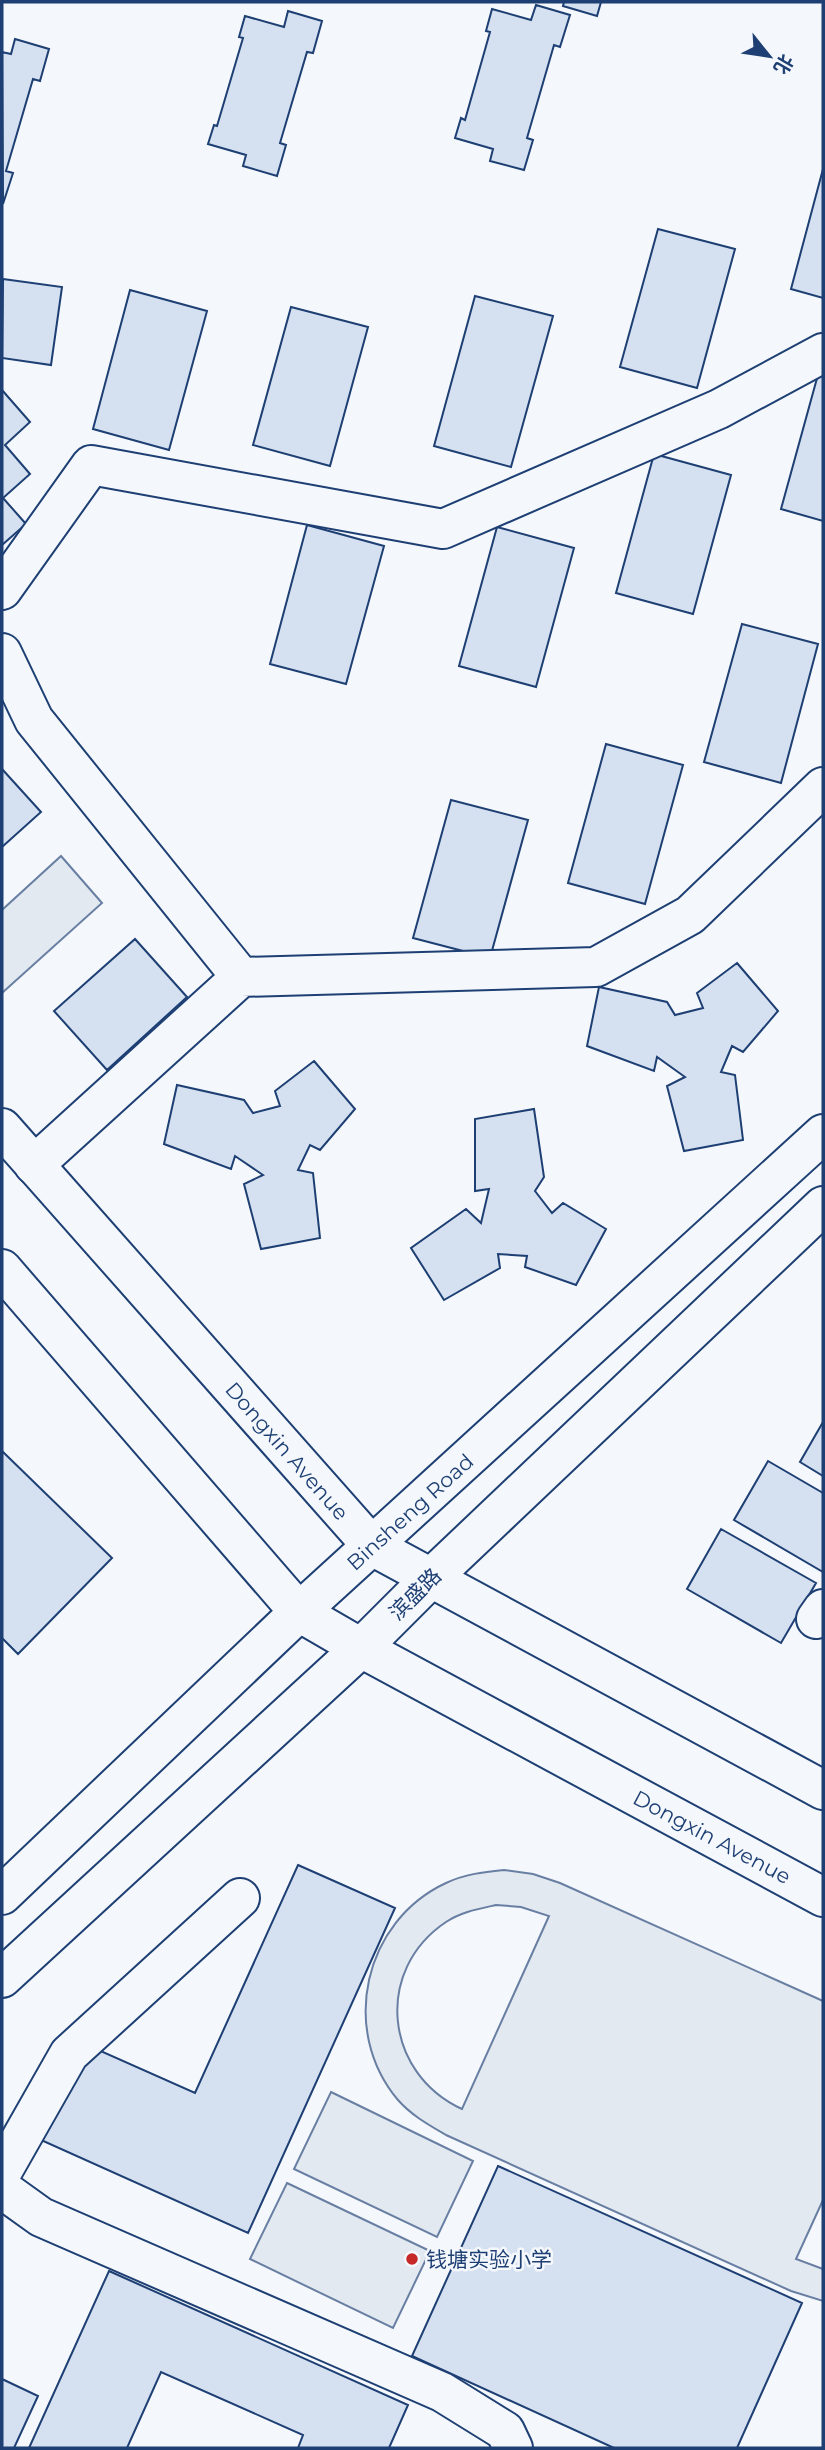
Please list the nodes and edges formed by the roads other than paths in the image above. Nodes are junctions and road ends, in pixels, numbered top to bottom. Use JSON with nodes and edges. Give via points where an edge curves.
{"nodes":[{"id":1,"x":823,"y":353,"type":"edge"},
{"id":2,"x":2,"y":590,"type":"edge"},
{"id":3,"x":2,"y":653,"type":"edge"},
{"id":4,"x":823,"y":787,"type":"edge"},
{"id":5,"x":241,"y":977,"type":"junction"},
{"id":6,"x":2,"y":1128,"type":"edge"},
{"id":7,"x":823,"y":1134,"type":"edge"},
{"id":8,"x":34,"y":1165,"type":"junction"},
{"id":9,"x":823,"y":1206,"type":"edge"},
{"id":10,"x":2,"y":1269,"type":"edge"},
{"id":11,"x":372,"y":1546,"type":"junction"},
{"id":12,"x":431,"y":1578,"type":"junction"},
{"id":13,"x":299,"y":1612,"type":"junction"},
{"id":14,"x":361,"y":1648,"type":"junction"},
{"id":15,"x":823,"y":1790,"type":"edge"},
{"id":16,"x":2,"y":1895,"type":"edge"},
{"id":17,"x":823,"y":1897,"type":"edge"},
{"id":18,"x":240,"y":1898,"type":"dead end"},
{"id":19,"x":2,"y":1978,"type":"edge"},
{"id":20,"x":2,"y":2172,"type":"edge"},
{"id":21,"x":2,"y":2189,"type":"edge"},
{"id":22,"x":513,"y":2448,"type":"edge"}],
"edges":[{"from":1,"to":2,"type":"main road","via":[[719,409],[443,529],[91,465]]},
{"from":3,"to":5,"type":"main road","via":[[34,720]]},
{"from":4,"to":5,"type":"main road","via":[[690,915],[596,967]]},
{"from":5,"to":8,"type":"main road"},
{"from":6,"to":8,"type":"main road","name":"Dongxin Avenue"},
{"from":7,"to":11,"type":"main road","name":"Binsheng Road"},
{"from":8,"to":11,"type":"main road","name":"Dongxin Avenue"},
{"from":9,"to":12,"type":"main road","name":"滨盛路"},
{"from":10,"to":13,"type":"main road","name":"Dongxin Avenue"},
{"from":11,"to":12,"type":"main road","name":"Dongxin Avenue"},
{"from":11,"to":13,"type":"main road","name":"Binsheng Road"},
{"from":12,"to":14,"type":"main road","name":"滨盛路"},
{"from":12,"to":15,"type":"main road","name":"Dongxin Avenue"},
{"from":13,"to":14,"type":"main road","name":"Dongxin Avenue"},
{"from":13,"to":16,"type":"main road","name":"Binsheng Road"},
{"from":14,"to":17,"type":"main road","name":"Dongxin Avenue"},
{"from":14,"to":19,"type":"main road","name":"滨盛路"},
{"from":18,"to":20,"type":"main road","via":[[69,2054]]},
{"from":21,"to":22,"type":"main road","via":[[41,2217],[442,2392],[505,2431]]}]}
